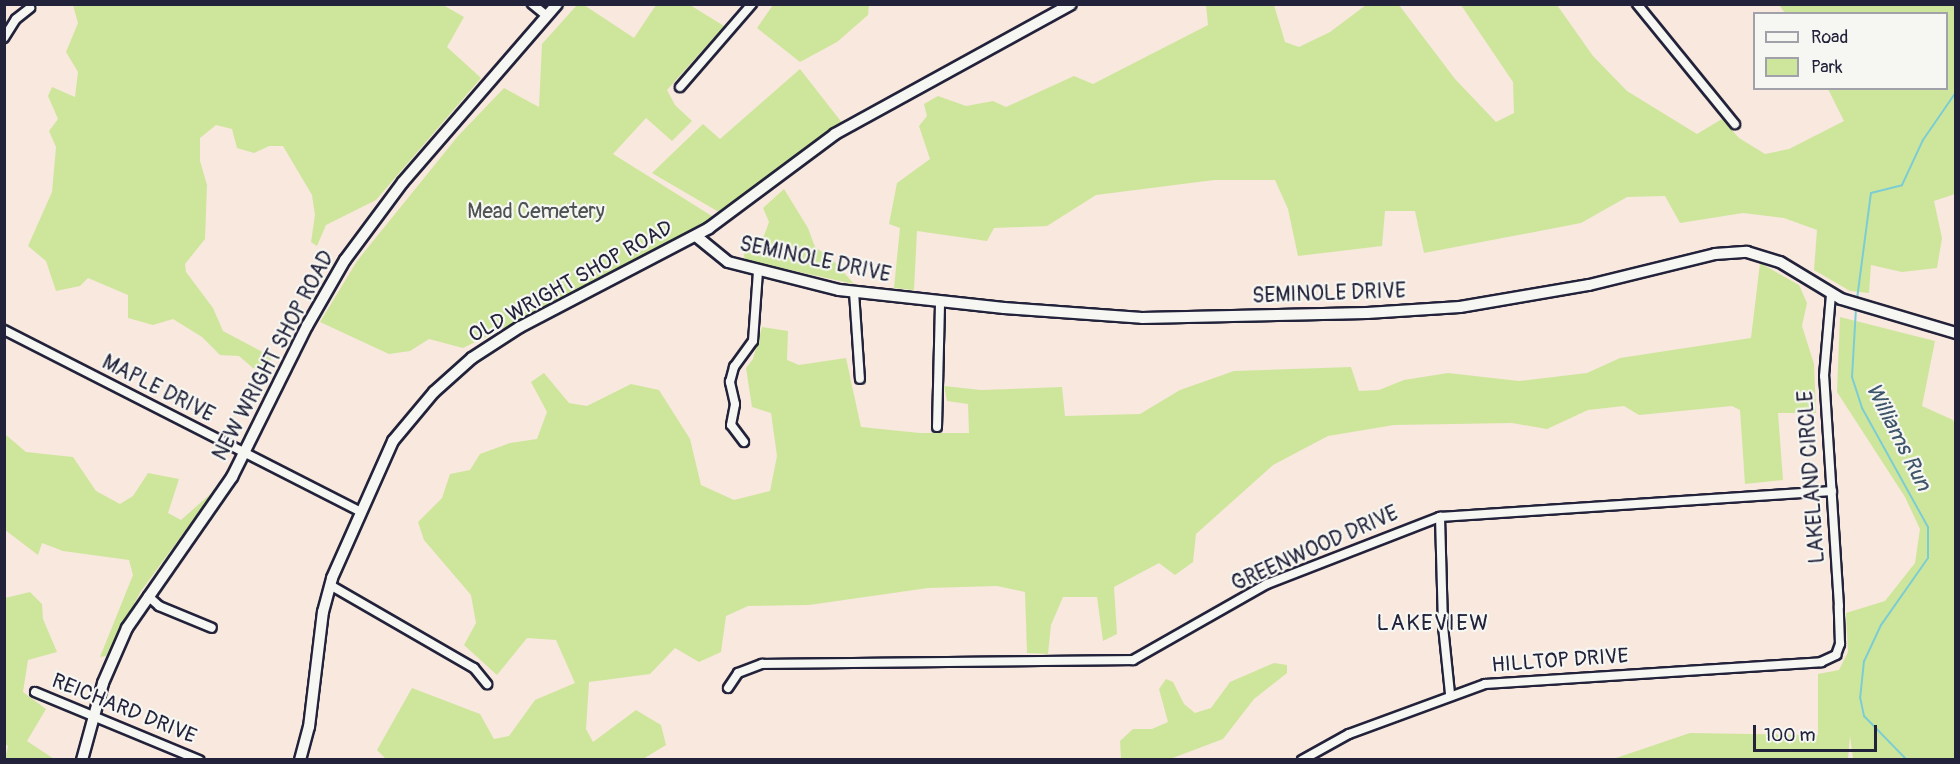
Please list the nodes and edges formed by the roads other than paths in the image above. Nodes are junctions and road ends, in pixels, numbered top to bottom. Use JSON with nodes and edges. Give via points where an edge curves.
{"nodes":[{"id":1,"x":532,"y":4,"type":"edge"},
{"id":2,"x":557,"y":4,"type":"edge"},
{"id":3,"x":752,"y":4,"type":"edge"},
{"id":4,"x":1637,"y":4,"type":"edge"},
{"id":5,"x":1069,"y":5,"type":"edge"},
{"id":6,"x":30,"y":8,"type":"dead end"},
{"id":7,"x":547,"y":16,"type":"junction"},
{"id":8,"x":4,"y":38,"type":"edge"},
{"id":9,"x":680,"y":87,"type":"dead end"},
{"id":10,"x":1735,"y":124,"type":"dead end"},
{"id":11,"x":696,"y":236,"type":"junction"},
{"id":12,"x":758,"y":271,"type":"junction"},
{"id":13,"x":854,"y":292,"type":"junction"},
{"id":14,"x":1831,"y":294,"type":"junction"},
{"id":15,"x":940,"y":302,"type":"junction"},
{"id":16,"x":4,"y":330,"type":"edge"},
{"id":17,"x":1956,"y":333,"type":"edge"},
{"id":18,"x":860,"y":379,"type":"dead end"},
{"id":19,"x":937,"y":427,"type":"dead end"},
{"id":20,"x":744,"y":442,"type":"dead end"},
{"id":21,"x":244,"y":453,"type":"junction"},
{"id":22,"x":1832,"y":491,"type":"junction"},
{"id":23,"x":360,"y":511,"type":"junction"},
{"id":24,"x":1440,"y":517,"type":"junction"},
{"id":25,"x":330,"y":585,"type":"junction"},
{"id":26,"x":148,"y":596,"type":"junction"},
{"id":27,"x":212,"y":628,"type":"dead end"},
{"id":28,"x":1835,"y":656,"type":"joint"},
{"id":29,"x":487,"y":684,"type":"dead end"},
{"id":30,"x":728,"y":688,"type":"dead end"},
{"id":31,"x":34,"y":692,"type":"dead end"},
{"id":32,"x":1450,"y":694,"type":"junction"},
{"id":33,"x":94,"y":715,"type":"junction"},
{"id":34,"x":82,"y":759,"type":"edge"},
{"id":35,"x":199,"y":759,"type":"edge"},
{"id":36,"x":300,"y":759,"type":"edge"},
{"id":37,"x":1302,"y":759,"type":"edge"}],
"edges":[{"from":1,"to":7,"type":"street"},
{"from":2,"to":7,"type":"street","name":"NEW WRIGHT SHOP ROAD"},
{"from":3,"to":9,"type":"street"},
{"from":4,"to":10,"type":"street"},
{"from":5,"to":11,"type":"street","name":"OLD WRIGHT SHOP ROAD","via":[[835,134]]},
{"from":6,"to":8,"type":"street","via":[[16,19]]},
{"from":7,"to":21,"type":"street","name":"NEW WRIGHT SHOP ROAD","via":[[362,235],[313,315]]},
{"from":11,"to":12,"type":"street","name":"SEMINOLE DRIVE","via":[[718,257]]},
{"from":11,"to":23,"type":"street","name":"OLD WRIGHT SHOP ROAD","via":[[520,327],[454,372],[403,426]]},
{"from":12,"to":13,"type":"street","name":"SEMINOLE DRIVE"},
{"from":12,"to":20,"type":"street","via":[[753,341],[734,367],[730,382],[735,405],[731,425]]},
{"from":13,"to":15,"type":"street","name":"SEMINOLE DRIVE"},
{"from":13,"to":18,"type":"street"},
{"from":14,"to":15,"type":"street","name":"SEMINOLE DRIVE","via":[[1768,256],[1731,252],[1566,289],[1415,311],[1132,318]]},
{"from":14,"to":17,"type":"street","name":"SEMINOLE DRIVE"},
{"from":14,"to":22,"type":"street","name":"LAKELAND CIRCLE","via":[[1824,376]]},
{"from":15,"to":19,"type":"street"},
{"from":16,"to":21,"type":"street","name":"MAPLE DRIVE"},
{"from":21,"to":23,"type":"street","name":"MAPLE DRIVE"},
{"from":21,"to":26,"type":"street","name":"NEW WRIGHT SHOP ROAD","via":[[210,513]]},
{"from":22,"to":24,"type":"street","name":"GREENWOOD DRIVE"},
{"from":22,"to":28,"type":"street","name":"LAKELAND CIRCLE","via":[[1840,634]]},
{"from":23,"to":25,"type":"street","name":"OLD WRIGHT SHOP ROAD"},
{"from":24,"to":30,"type":"street","name":"GREENWOOD DRIVE","via":[[1267,584],[1133,660],[762,664],[738,673]]},
{"from":24,"to":32,"type":"street","via":[[1443,626]]},
{"from":25,"to":29,"type":"street","via":[[474,668]]},
{"from":25,"to":36,"type":"street","name":"OLD WRIGHT SHOP ROAD"},
{"from":26,"to":27,"type":"street","via":[[159,606]]},
{"from":26,"to":33,"type":"street","name":"NEW WRIGHT SHOP ROAD","via":[[121,640]]},
{"from":28,"to":32,"type":"street","name":"HILLTOP DRIVE","via":[[1825,662],[1791,665],[1504,682]]},
{"from":31,"to":33,"type":"street","name":"REICHARD DRIVE"},
{"from":32,"to":37,"type":"street","name":"HILLTOP DRIVE","via":[[1349,734]]},
{"from":33,"to":34,"type":"street","name":"NEW WRIGHT SHOP ROAD"},
{"from":33,"to":35,"type":"street","name":"REICHARD DRIVE"}]}
